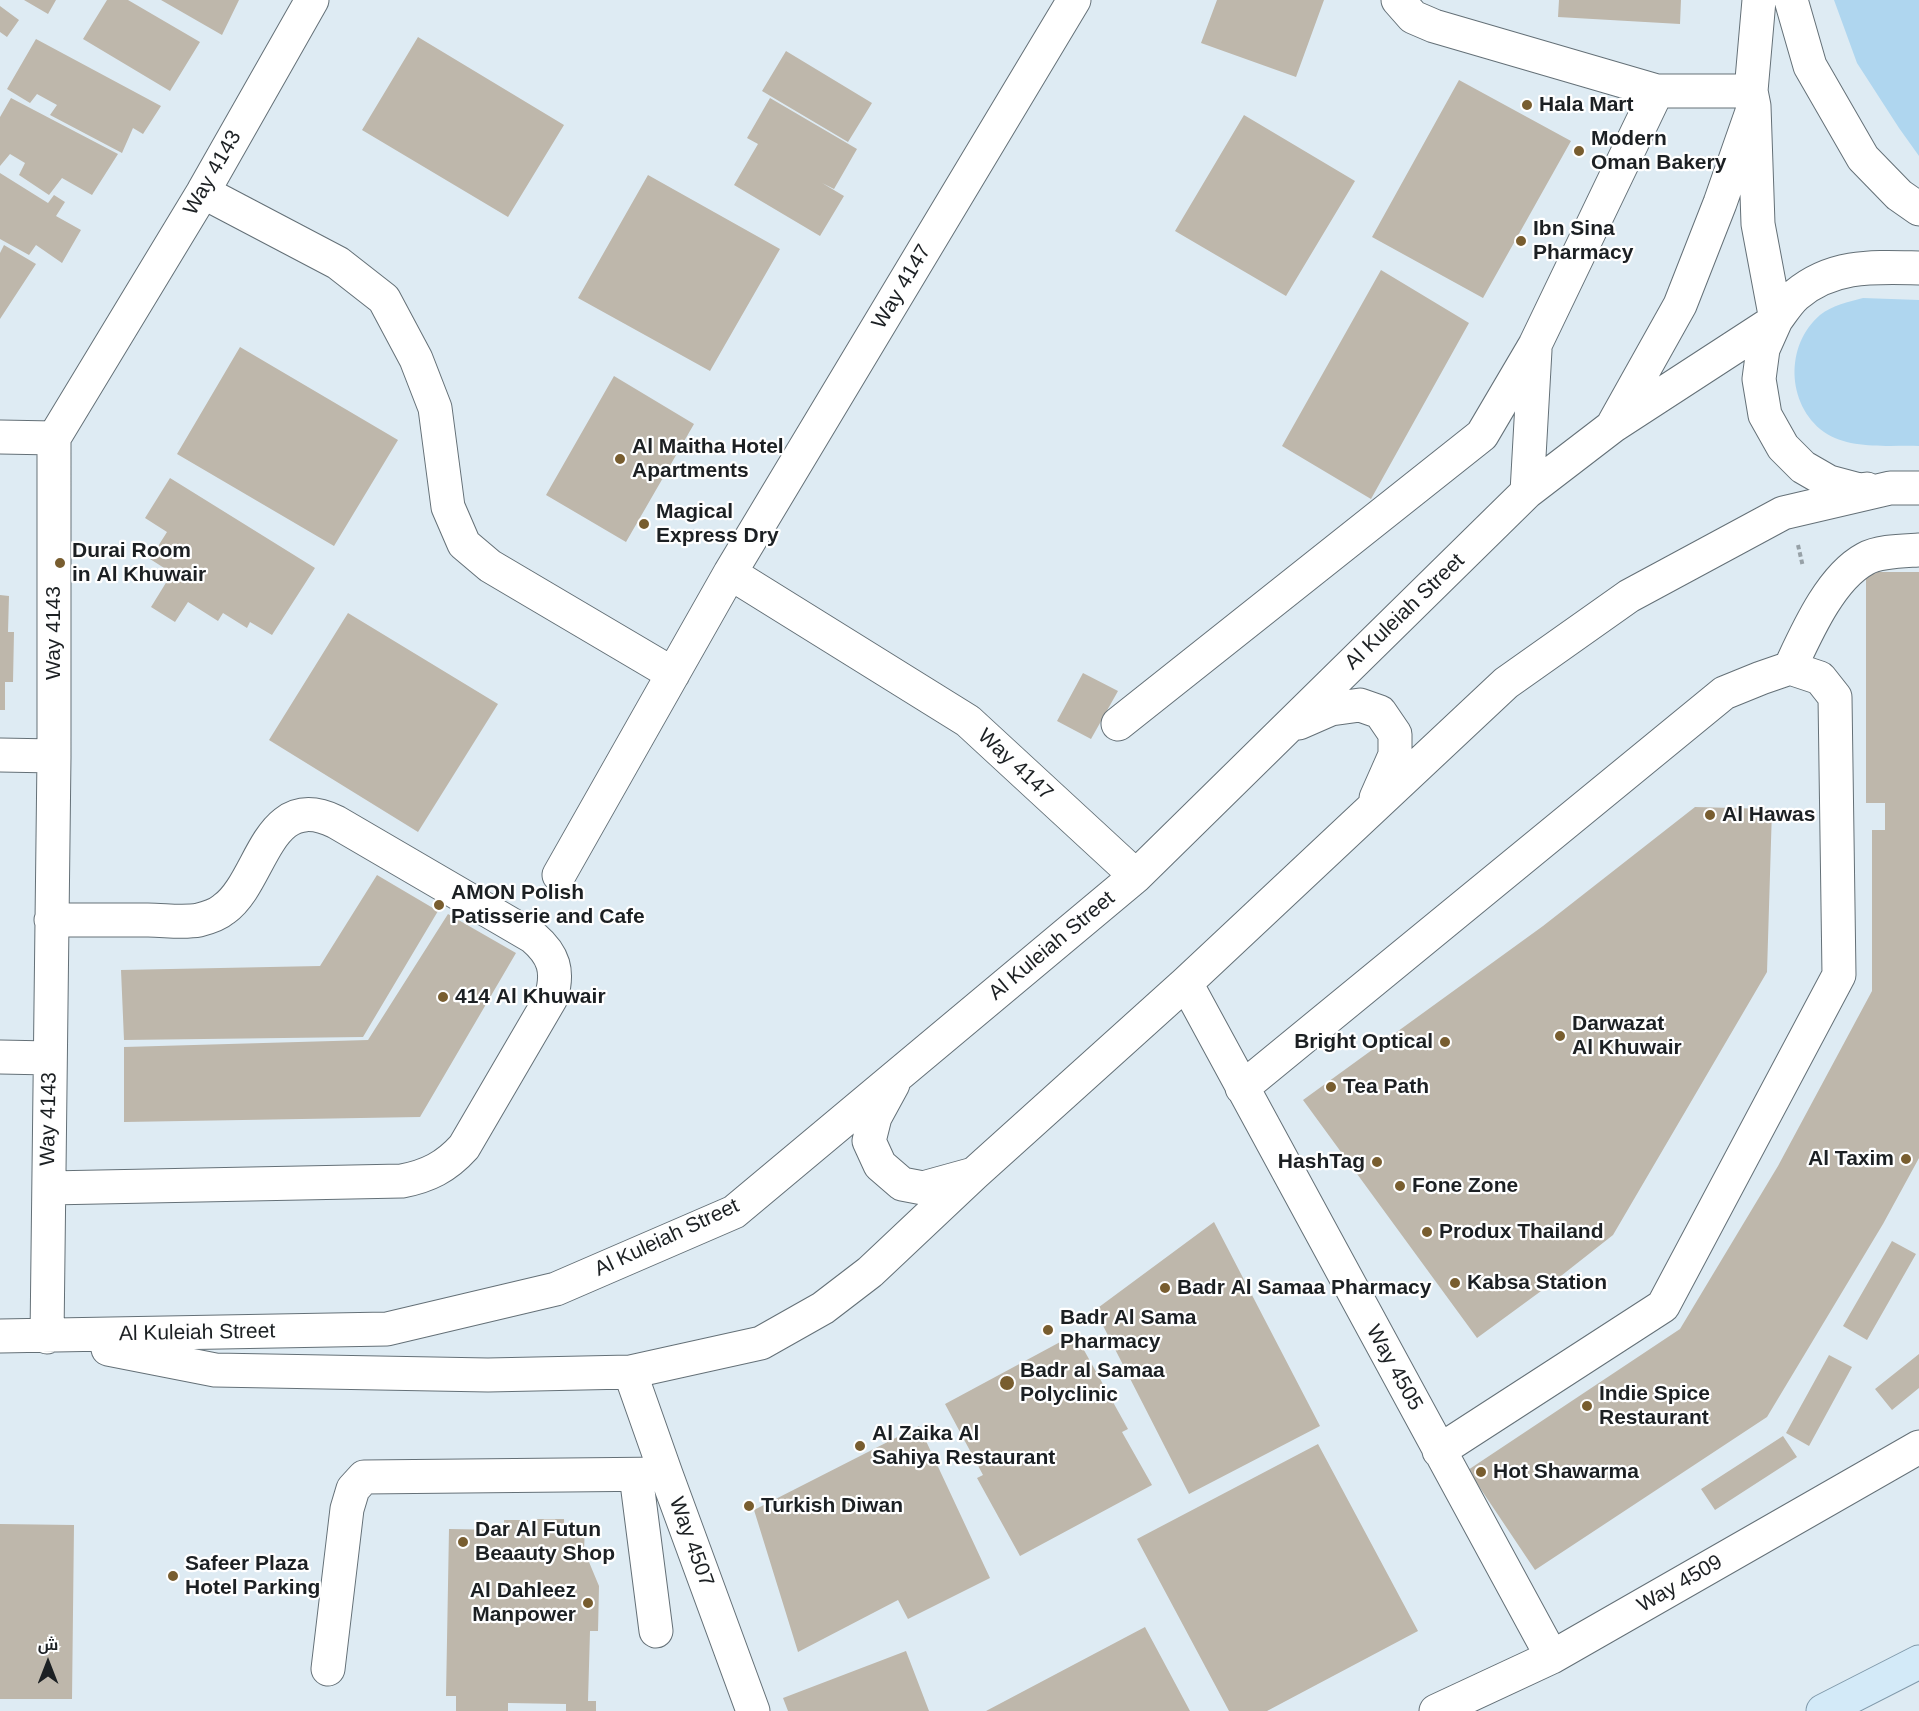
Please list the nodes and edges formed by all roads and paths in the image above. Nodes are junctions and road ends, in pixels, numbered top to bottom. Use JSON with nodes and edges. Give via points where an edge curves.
{"nodes":[{"id":1,"x":312,"y":0,"type":"edge"},
{"id":2,"x":1074,"y":0,"type":"edge"},
{"id":3,"x":1398,"y":0,"type":"edge"},
{"id":4,"x":1759,"y":0,"type":"edge"},
{"id":5,"x":1791,"y":0,"type":"edge"},
{"id":6,"x":1658,"y":91,"type":"junction"},
{"id":7,"x":1753,"y":98,"type":"junction"},
{"id":8,"x":203,"y":192,"type":"junction"},
{"id":9,"x":1919,"y":209,"type":"edge"},
{"id":10,"x":1919,"y":268,"type":"edge"},
{"id":11,"x":1776,"y":320,"type":"junction"},
{"id":12,"x":1535,"y":345,"type":"junction"},
{"id":13,"x":1613,"y":426,"type":"junction"},
{"id":14,"x":0,"y":437,"type":"edge"},
{"id":15,"x":54,"y":438,"type":"junction"},
{"id":16,"x":1905,"y":488,"type":"edge"},
{"id":17,"x":1527,"y":492,"type":"junction"},
{"id":18,"x":1790,"y":512,"type":"junction"},
{"id":19,"x":1919,"y":550,"type":"edge"},
{"id":20,"x":730,"y":573,"type":"junction"},
{"id":21,"x":1824,"y":603,"type":"junction"},
{"id":22,"x":1790,"y":668,"type":"junction"},
{"id":23,"x":673,"y":674,"type":"junction"},
{"id":24,"x":1118,"y":724,"type":"dead end"},
{"id":25,"x":1286,"y":729,"type":"junction"},
{"id":26,"x":0,"y":755,"type":"edge"},
{"id":27,"x":54,"y":756,"type":"junction"},
{"id":28,"x":1368,"y":813,"type":"junction"},
{"id":29,"x":559,"y":875,"type":"dead end"},
{"id":30,"x":1136,"y":876,"type":"junction"},
{"id":31,"x":51,"y":920,"type":"junction"},
{"id":32,"x":1186,"y":983,"type":"junction"},
{"id":33,"x":0,"y":1057,"type":"edge"},
{"id":34,"x":50,"y":1058,"type":"junction"},
{"id":35,"x":898,"y":1075,"type":"junction"},
{"id":36,"x":1242,"y":1088,"type":"junction"},
{"id":37,"x":974,"y":1174,"type":"junction"},
{"id":38,"x":49,"y":1188,"type":"junction"},
{"id":39,"x":0,"y":1336,"type":"edge"},
{"id":40,"x":47,"y":1336,"type":"junction"},
{"id":41,"x":630,"y":1372,"type":"junction"},
{"id":42,"x":1919,"y":1448,"type":"edge"},
{"id":43,"x":1439,"y":1451,"type":"junction"},
{"id":44,"x":651,"y":1474,"type":"junction"},
{"id":45,"x":656,"y":1631,"type":"dead end"},
{"id":46,"x":1552,"y":1657,"type":"junction"},
{"id":47,"x":1919,"y":1662,"type":"edge"},
{"id":48,"x":328,"y":1669,"type":"dead end"},
{"id":49,"x":753,"y":1711,"type":"edge"},
{"id":50,"x":1436,"y":1711,"type":"edge"},
{"id":51,"x":1823,"y":1711,"type":"edge"}],
"edges":[{"from":1,"to":8,"type":"street","name":"Way 4143"},
{"from":2,"to":20,"type":"street","name":"Way 4147"},
{"from":3,"to":6,"type":"street","via":[[1413,17],[1434,26]]},
{"from":4,"to":7,"type":"street"},
{"from":5,"to":9,"type":"street","via":[[1810,66],[1863,158],[1899,195]]},
{"from":6,"to":7,"type":"street"},
{"from":6,"to":12,"type":"street"},
{"from":7,"to":11,"type":"street","via":[[1758,224]]},
{"from":7,"to":13,"type":"street","via":[[1720,203],[1680,304]]},
{"from":8,"to":15,"type":"street","name":"Way 4143"},
{"from":8,"to":23,"type":"street","via":[[338,263],[384,299],[416,359],[435,408],[448,507],[464,544],[490,566]]},
{"from":10,"to":11,"type":"street","name":"Al Kuleiah Street","via":[[1841,271],[1816,281],[1795,296]]},
{"from":11,"to":13,"type":"street","name":"Al Kuleiah Street"},
{"from":11,"to":16,"type":"street","via":[[1763,349],[1759,379],[1765,415],[1783,447],[1803,467],[1829,482],[1859,489]]},
{"from":12,"to":17,"type":"street"},
{"from":12,"to":24,"type":"street","via":[[1482,435]]},
{"from":13,"to":17,"type":"street","name":"Al Kuleiah Street"},
{"from":14,"to":15,"type":"street"},
{"from":15,"to":27,"type":"street","name":"Way 4143"},
{"from":16,"to":18,"type":"street","name":"Al Kuleiah Street"},
{"from":17,"to":25,"type":"street","name":"Al Kuleiah Street"},
{"from":18,"to":21,"type":"path","via":[[1807,582]]},
{"from":18,"to":28,"type":"street","name":"Al Kuleiah Street","via":[[1629,596],[1506,683]]},
{"from":19,"to":21,"type":"street","via":[[1865,559],[1841,579]]},
{"from":20,"to":23,"type":"street","name":"Way 4147"},
{"from":20,"to":30,"type":"street","name":"Way 4147","via":[[968,721]]},
{"from":21,"to":22,"type":"street"},
{"from":22,"to":36,"type":"street","via":[[1724,693]]},
{"from":22,"to":43,"type":"street","via":[[1820,678],[1836,697],[1839,975],[1663,1306]]},
{"from":23,"to":29,"type":"street","name":"Way 4147"},
{"from":25,"to":28,"type":"street","via":[[1331,709],[1360,705],[1380,712],[1395,734],[1395,755]]},
{"from":25,"to":30,"type":"street","name":"Al Kuleiah Street"},
{"from":26,"to":27,"type":"street"},
{"from":27,"to":31,"type":"street","name":"Way 4143"},
{"from":28,"to":32,"type":"street","name":"Al Kuleiah Street"},
{"from":30,"to":35,"type":"street","name":"Al Kuleiah Street"},
{"from":31,"to":34,"type":"street","name":"Way 4143"},
{"from":31,"to":38,"type":"street","via":[[185,921],[210,917],[239,895],[276,830],[300,816],[315,815],[336,822],[533,937],[551,957],[555,984],[551,998],[464,1147],[452,1160],[420,1178]]},
{"from":32,"to":36,"type":"street","name":"Way 4505"},
{"from":32,"to":37,"type":"street","name":"Al Kuleiah Street"},
{"from":33,"to":34,"type":"street"},
{"from":34,"to":38,"type":"street","name":"Way 4143"},
{"from":35,"to":37,"type":"street","via":[[875,1117],[869,1142],[880,1165],[902,1184],[923,1188]]},
{"from":35,"to":40,"type":"street","name":"Al Kuleiah Street","via":[[734,1212],[556,1289],[387,1329]]},
{"from":36,"to":43,"type":"street","name":"Way 4505"},
{"from":37,"to":41,"type":"street","name":"Al Kuleiah Street","via":[[870,1272],[823,1308],[760,1343]]},
{"from":38,"to":40,"type":"street","name":"Way 4143"},
{"from":39,"to":40,"type":"street","name":"Al Kuleiah Street"},
{"from":40,"to":41,"type":"street","name":"Al Kuleiah Street","via":[[215,1370],[488,1375]]},
{"from":41,"to":44,"type":"street","name":"Way 4507"},
{"from":42,"to":46,"type":"street","name":"Way 4509"},
{"from":43,"to":46,"type":"street","name":"Way 4505"},
{"from":44,"to":45,"type":"street"},
{"from":44,"to":48,"type":"street","via":[[364,1477],[353,1489],[347,1509]]},
{"from":44,"to":49,"type":"street","name":"Way 4507"},
{"from":46,"to":50,"type":"street","name":"Way 4509"},
{"from":47,"to":51,"type":"main road"}]}
